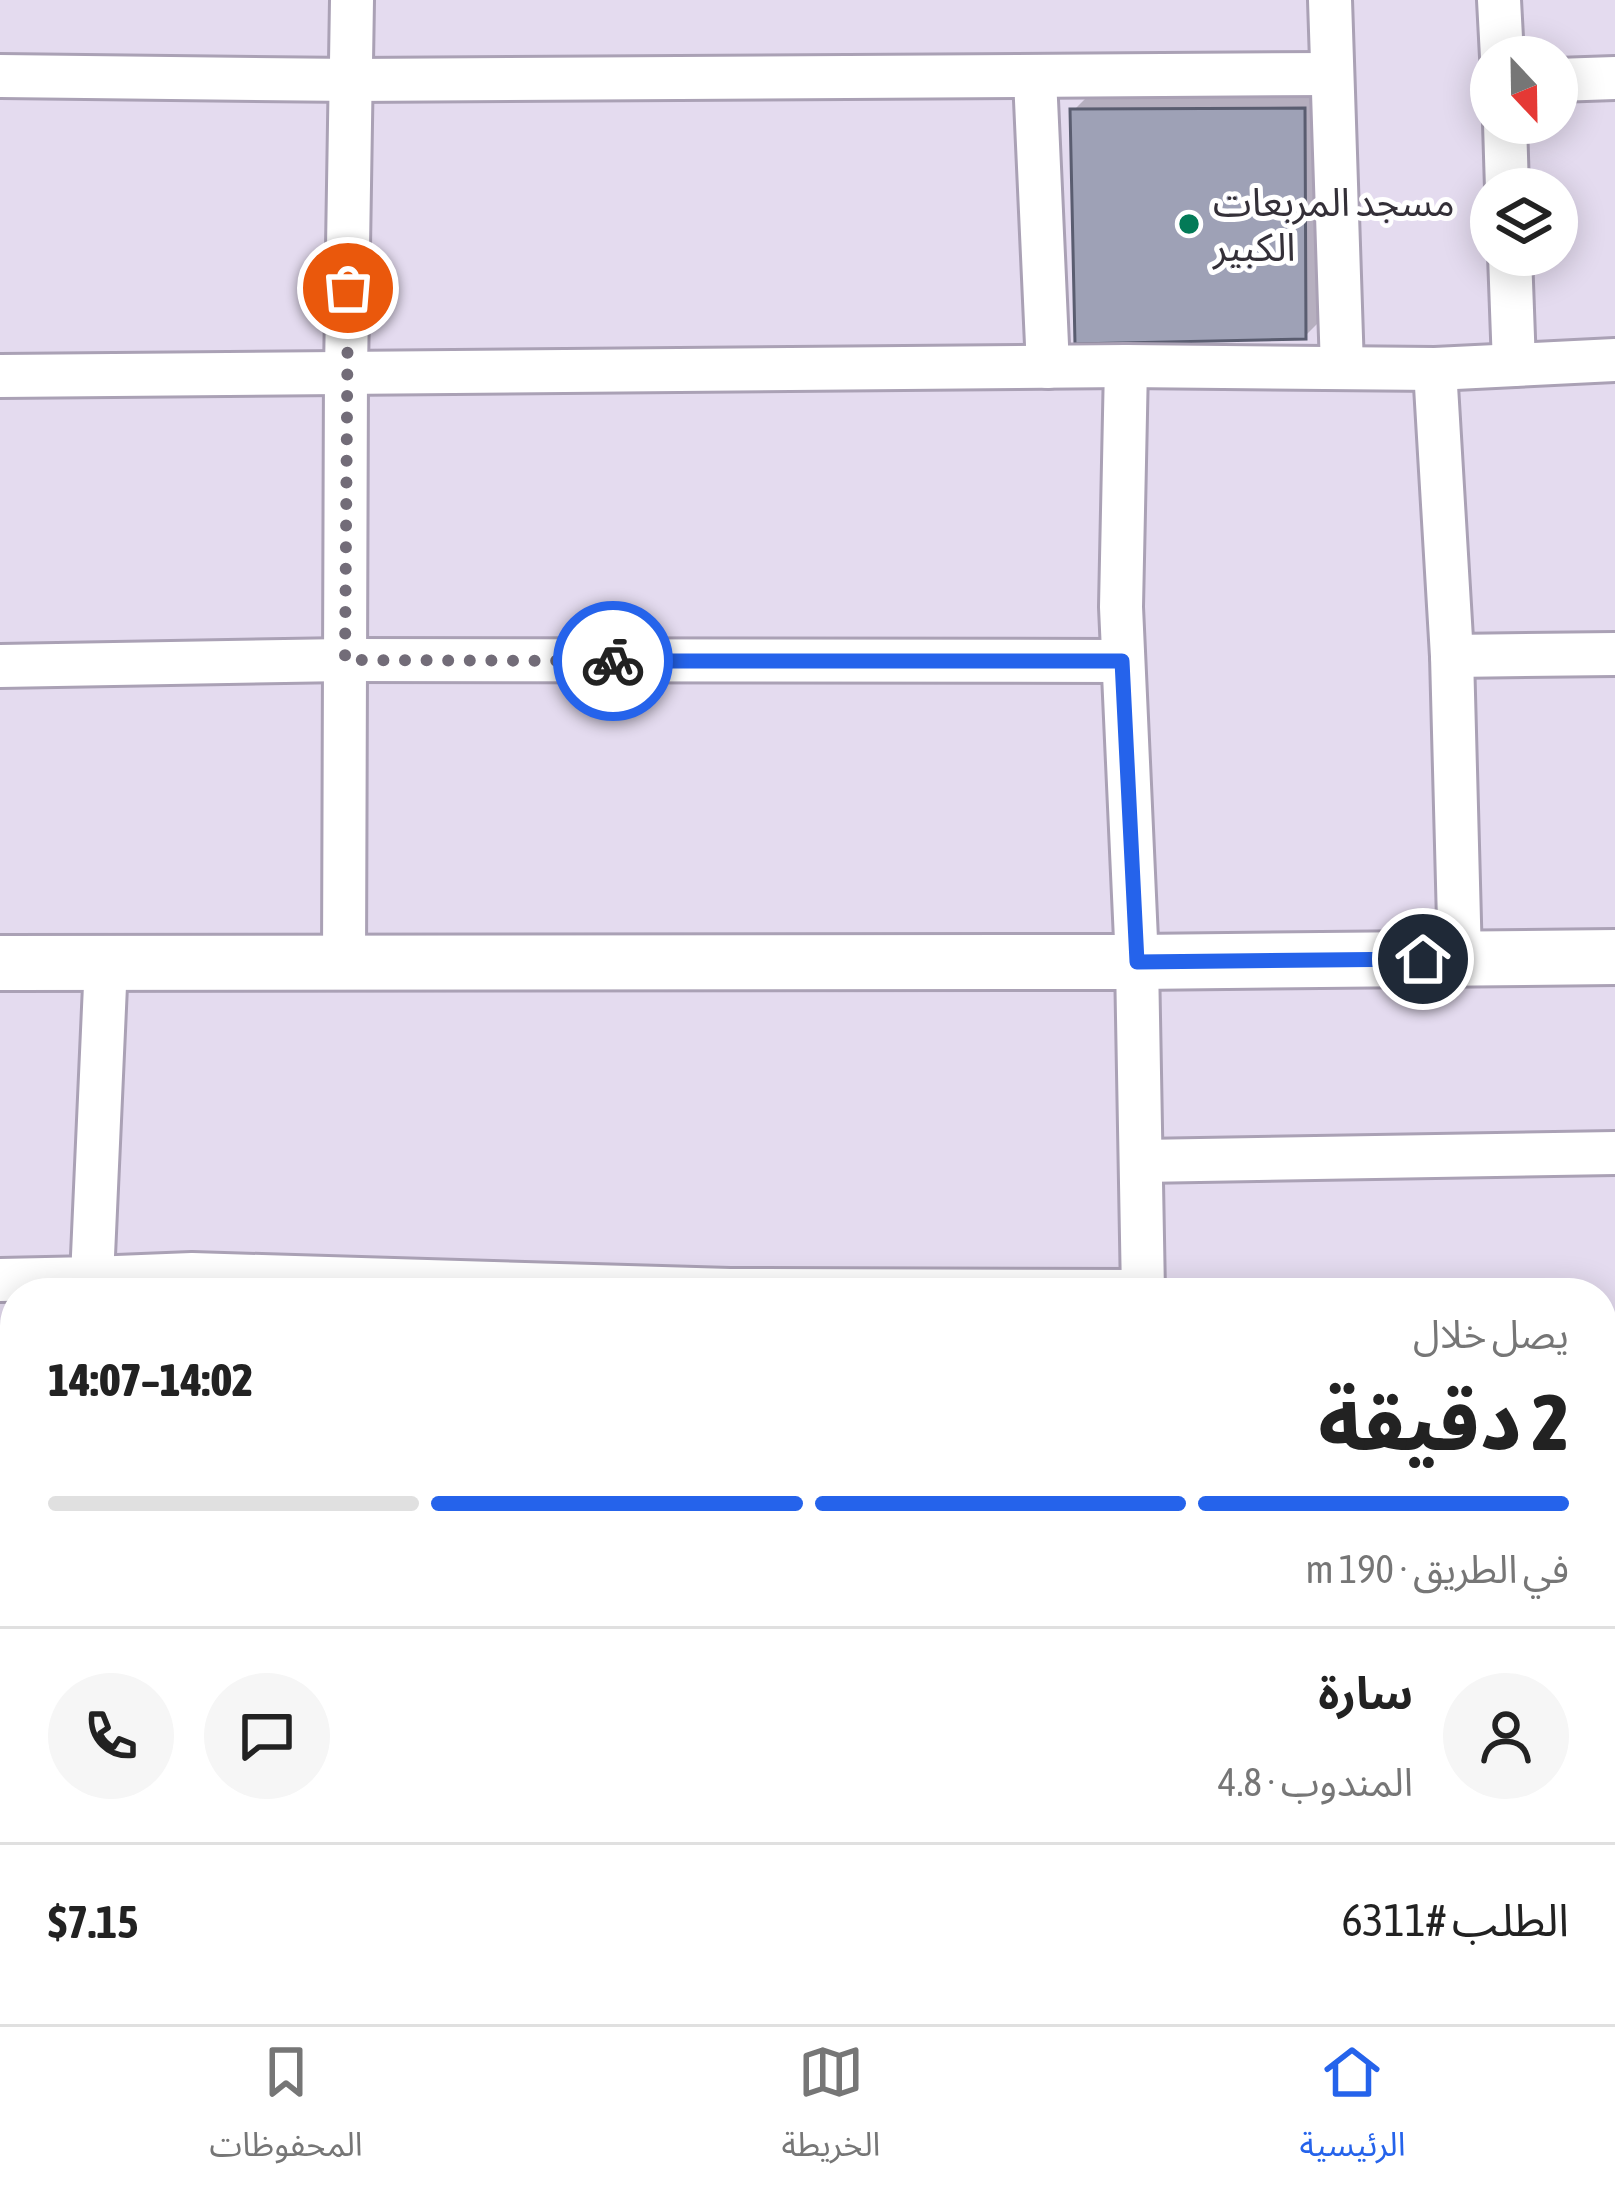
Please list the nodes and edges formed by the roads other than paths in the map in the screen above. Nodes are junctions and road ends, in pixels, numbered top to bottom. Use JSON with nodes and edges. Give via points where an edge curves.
{"nodes":[{"id":1,"x":352,"y":0,"type":"edge"},
{"id":2,"x":1330,"y":0,"type":"edge"},
{"id":3,"x":1499,"y":0,"type":"edge"},
{"id":4,"x":1501,"y":36,"type":"edge"},
{"id":5,"x":1331,"y":74,"type":"junction"},
{"id":6,"x":0,"y":76,"type":"edge"},
{"id":7,"x":1034,"y":78,"type":"junction"},
{"id":8,"x":1615,"y":78,"type":"edge"},
{"id":9,"x":1578,"y":79,"type":"edge"},
{"id":10,"x":353,"y":80,"type":"junction"},
{"id":11,"x":1511,"y":276,"type":"edge"},
{"id":12,"x":1615,"y":359,"type":"edge"},
{"id":13,"x":1514,"y":365,"type":"junction"},
{"id":14,"x":1126,"y":366,"type":"junction"},
{"id":15,"x":1048,"y":367,"type":"junction"},
{"id":16,"x":1342,"y":368,"type":"junction"},
{"id":17,"x":1435,"y":369,"type":"junction"},
{"id":18,"x":346,"y":371,"type":"junction"},
{"id":19,"x":0,"y":376,"type":"edge"},
{"id":20,"x":1615,"y":654,"type":"edge"},
{"id":21,"x":1452,"y":656,"type":"junction"},
{"id":22,"x":345,"y":660,"type":"junction"},
{"id":23,"x":1122,"y":661,"type":"junction"},
{"id":24,"x":0,"y":666,"type":"edge"},
{"id":25,"x":1615,"y":957,"type":"edge"},
{"id":26,"x":1460,"y":959,"type":"junction"},
{"id":27,"x":344,"y":962,"type":"junction"},
{"id":28,"x":1137,"y":962,"type":"junction"},
{"id":29,"x":0,"y":963,"type":"edge"},
{"id":30,"x":106,"y":963,"type":"junction"},
{"id":31,"x":1615,"y":1153,"type":"edge"},
{"id":32,"x":1142,"y":1161,"type":"junction"},
{"id":33,"x":92,"y":1278,"type":"edge"},
{"id":34,"x":155,"y":1278,"type":"edge"},
{"id":35,"x":224,"y":1278,"type":"edge"},
{"id":36,"x":1143,"y":1278,"type":"edge"}],
"edges":[{"from":1,"to":10,"type":"street"},
{"from":2,"to":5,"type":"street"},
{"from":3,"to":4,"type":"street"},
{"from":5,"to":7,"type":"street"},
{"from":5,"to":16,"type":"street"},
{"from":6,"to":10,"type":"street"},
{"from":7,"to":10,"type":"street"},
{"from":7,"to":15,"type":"street"},
{"from":8,"to":9,"type":"street"},
{"from":10,"to":18,"type":"street"},
{"from":11,"to":13,"type":"street"},
{"from":12,"to":13,"type":"street"},
{"from":13,"to":17,"type":"street"},
{"from":14,"to":15,"type":"street"},
{"from":14,"to":16,"type":"street"},
{"from":14,"to":23,"type":"street"},
{"from":15,"to":18,"type":"street"},
{"from":16,"to":17,"type":"street"},
{"from":17,"to":21,"type":"street"},
{"from":18,"to":19,"type":"street"},
{"from":18,"to":22,"type":"street"},
{"from":20,"to":21,"type":"street"},
{"from":21,"to":26,"type":"street"},
{"from":22,"to":23,"type":"street"},
{"from":22,"to":24,"type":"street"},
{"from":22,"to":27,"type":"street"},
{"from":23,"to":28,"type":"street"},
{"from":25,"to":26,"type":"street"},
{"from":26,"to":28,"type":"street"},
{"from":27,"to":28,"type":"street"},
{"from":27,"to":30,"type":"street"},
{"from":28,"to":32,"type":"street"},
{"from":29,"to":30,"type":"street"},
{"from":30,"to":33,"type":"street"},
{"from":31,"to":32,"type":"street"},
{"from":32,"to":36,"type":"street"},
{"from":34,"to":35,"type":"street"}]}
